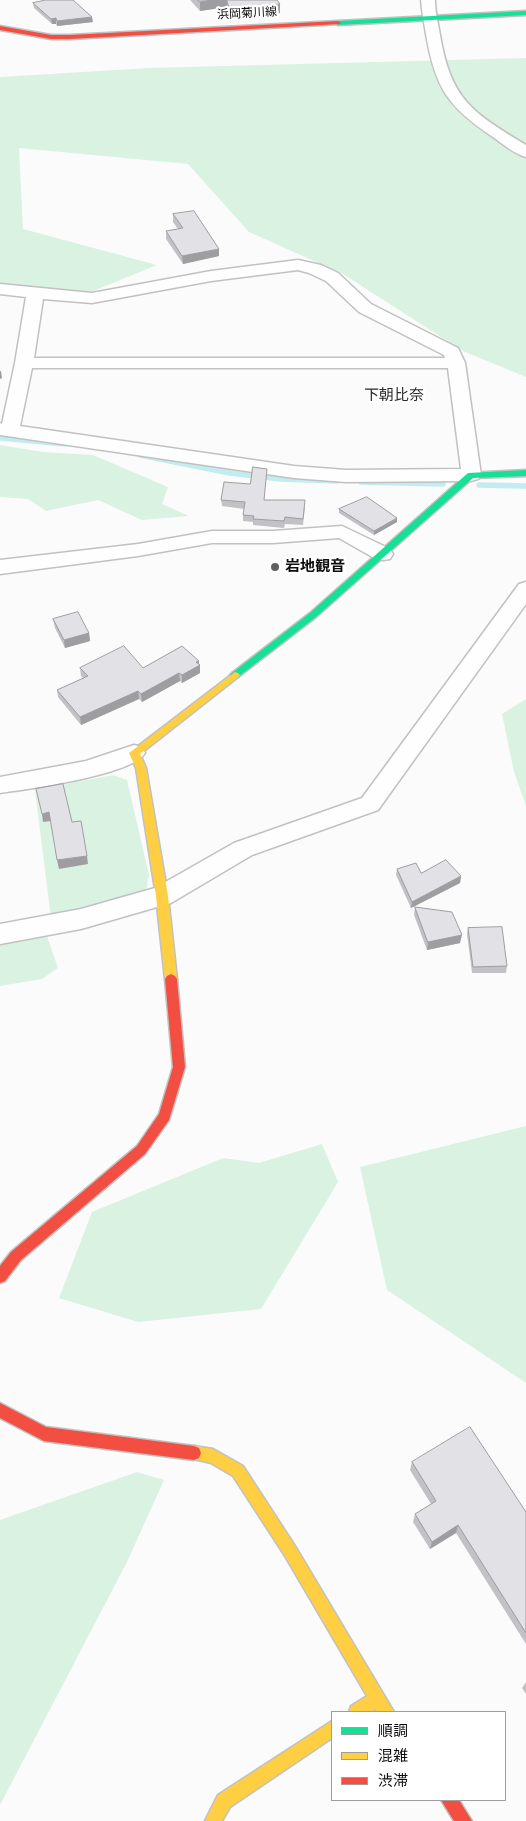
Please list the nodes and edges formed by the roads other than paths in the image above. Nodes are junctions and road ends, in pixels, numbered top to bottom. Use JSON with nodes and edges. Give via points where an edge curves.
{"nodes":[{"id":1,"x":428,"y":0,"type":"edge"},
{"id":2,"x":526,"y":13,"type":"edge"},
{"id":3,"x":430,"y":18,"type":"junction"},
{"id":4,"x":0,"y":28,"type":"edge"},
{"id":5,"x":526,"y":152,"type":"edge"},
{"id":6,"x":0,"y":288,"type":"edge"},
{"id":7,"x":35,"y":293,"type":"junction"},
{"id":8,"x":24,"y":363,"type":"junction"},
{"id":9,"x":456,"y":363,"type":"junction"},
{"id":10,"x":5,"y":430,"type":"edge"},
{"id":11,"x":526,"y":473,"type":"edge"},
{"id":12,"x":471,"y":475,"type":"junction"},
{"id":13,"x":384,"y":554,"type":"junction"},
{"id":14,"x":0,"y":567,"type":"edge"},
{"id":15,"x":526,"y":588,"type":"edge"},
{"id":16,"x":134,"y":753,"type":"junction"},
{"id":17,"x":0,"y":784,"type":"edge"},
{"id":18,"x":162,"y":896,"type":"junction"},
{"id":19,"x":0,"y":934,"type":"edge"},
{"id":20,"x":0,"y":1277,"type":"edge"},
{"id":21,"x":0,"y":1410,"type":"edge"},
{"id":22,"x":377,"y":1699,"type":"junction"},
{"id":23,"x":359,"y":1711,"type":"edge"},
{"id":24,"x":385,"y":1711,"type":"edge"},
{"id":25,"x":331,"y":1730,"type":"edge"},
{"id":26,"x":450,"y":1801,"type":"edge"},
{"id":27,"x":213,"y":1821,"type":"edge"},
{"id":28,"x":464,"y":1821,"type":"edge"}],
"edges":[{"from":1,"to":3,"type":"street"},
{"from":2,"to":3,"type":"street","name":"浜岡菊川線"},
{"from":3,"to":4,"type":"street","name":"浜岡菊川線","via":[[70,37]]},
{"from":3,"to":5,"type":"street","via":[[436,56],[452,94],[462,106]]},
{"from":6,"to":7,"type":"street"},
{"from":7,"to":8,"type":"street"},
{"from":7,"to":9,"type":"street","via":[[92,298],[211,276],[298,265],[332,276],[365,308],[452,352]]},
{"from":8,"to":9,"type":"street"},
{"from":8,"to":10,"type":"street"},
{"from":9,"to":12,"type":"street"},
{"from":10,"to":12,"type":"street","via":[[294,472],[346,476]]},
{"from":11,"to":12,"type":"street"},
{"from":12,"to":13,"type":"street"},
{"from":13,"to":14,"type":"street","via":[[342,532],[212,537],[138,550]]},
{"from":13,"to":16,"type":"street","via":[[313,615]]},
{"from":15,"to":18,"type":"street","via":[[370,804],[243,849]]},
{"from":16,"to":17,"type":"street","via":[[114,763]]},
{"from":16,"to":18,"type":"street","via":[[141,768]]},
{"from":18,"to":19,"type":"street","via":[[81,920]]},
{"from":18,"to":20,"type":"street","via":[[179,1067],[165,1116],[140,1150],[16,1256]]},
{"from":21,"to":22,"type":"street","via":[[44,1434],[212,1456],[238,1471],[290,1551]]},
{"from":22,"to":23,"type":"street"},
{"from":22,"to":24,"type":"street"},
{"from":25,"to":27,"type":"street","via":[[224,1801]]},
{"from":26,"to":28,"type":"street"}]}
